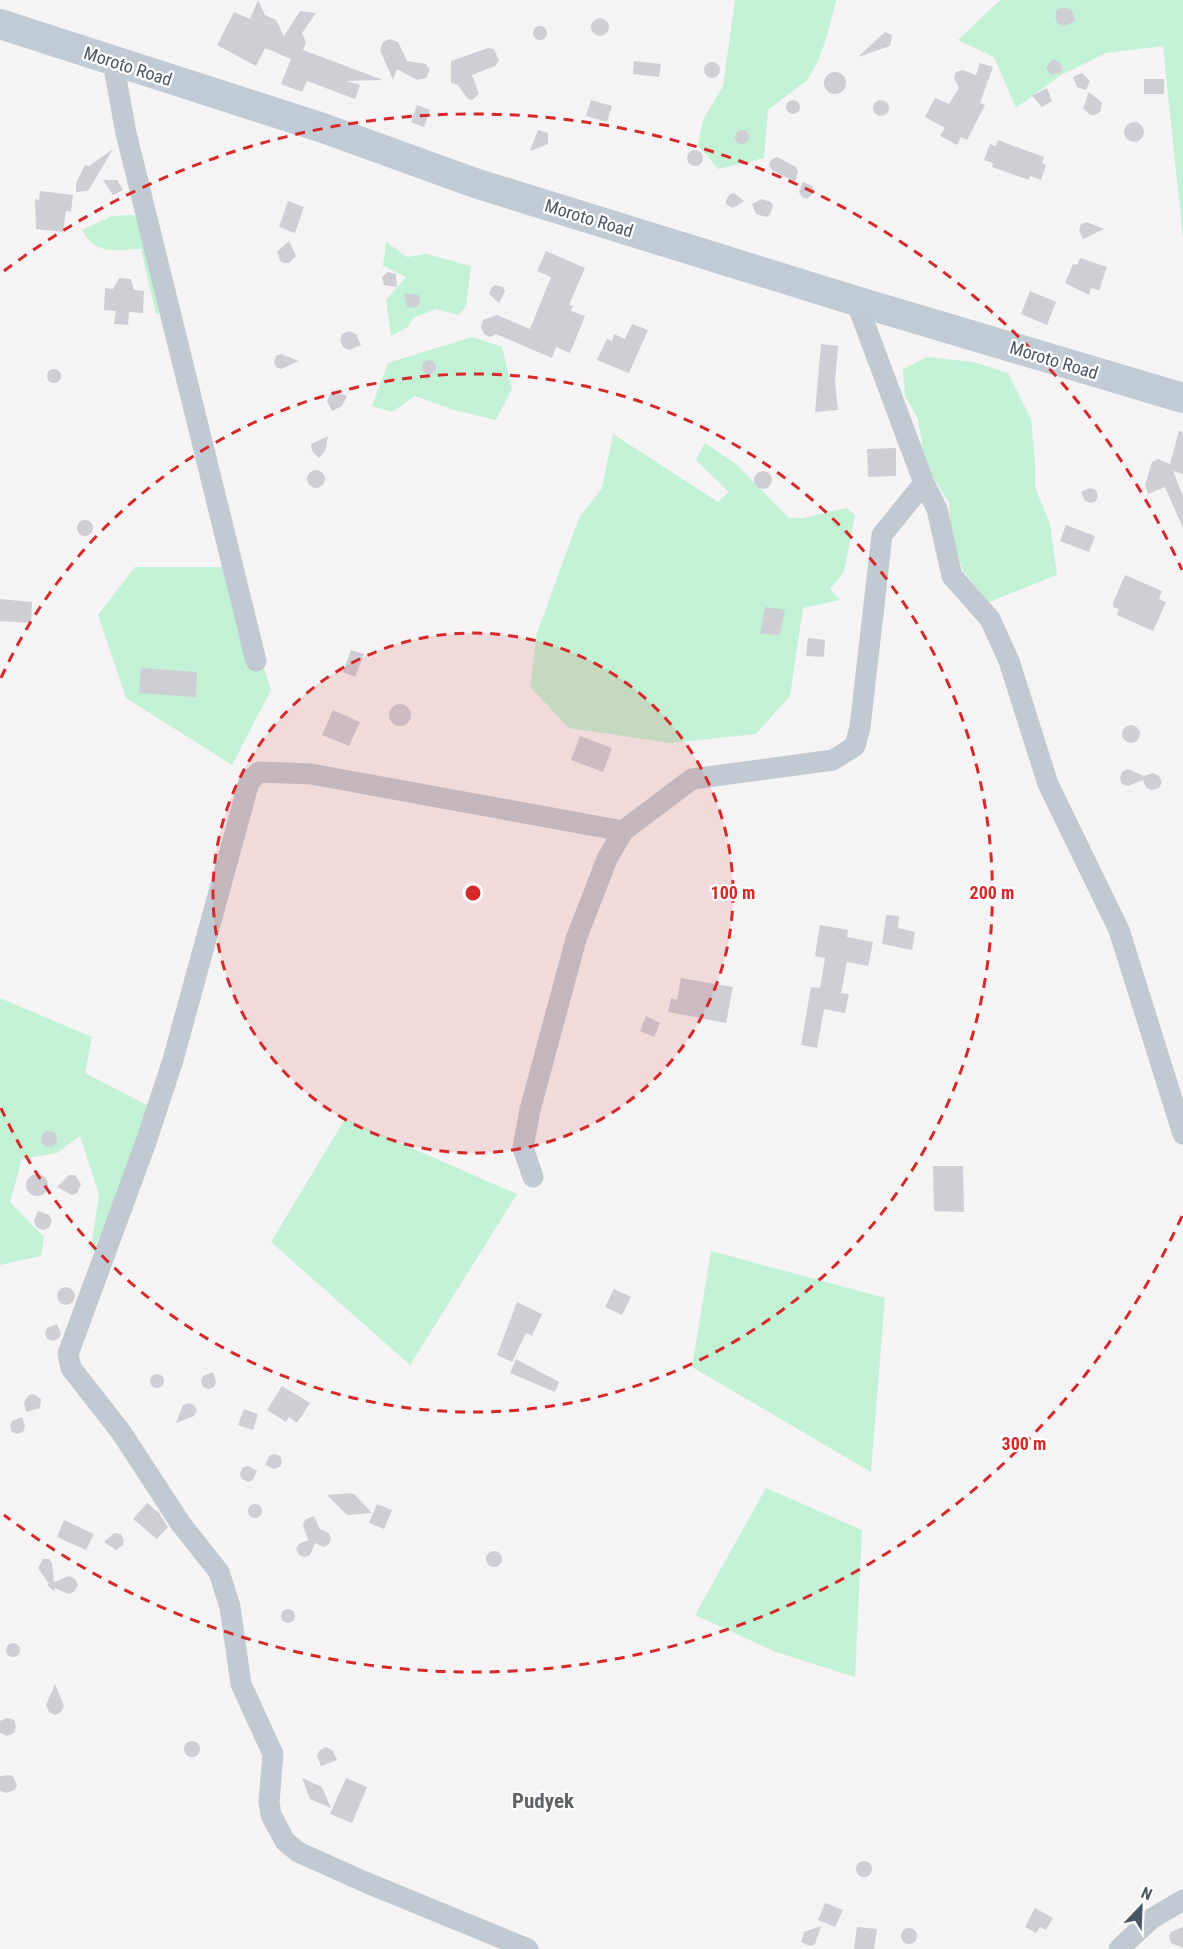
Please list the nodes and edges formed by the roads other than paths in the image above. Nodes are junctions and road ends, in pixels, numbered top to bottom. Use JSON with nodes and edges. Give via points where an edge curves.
{"nodes":[{"id":1,"x":0,"y":24,"type":"edge"},
{"id":2,"x":113,"y":62,"type":"junction"},
{"id":3,"x":856,"y":301,"type":"junction"},
{"id":4,"x":1183,"y":398,"type":"edge"},
{"id":5,"x":924,"y":483,"type":"junction"},
{"id":6,"x":256,"y":661,"type":"dead end"},
{"id":7,"x":623,"y":831,"type":"junction"},
{"id":8,"x":1183,"y":1134,"type":"edge"},
{"id":9,"x":533,"y":1177,"type":"dead end"},
{"id":10,"x":1183,"y":1900,"type":"edge"},
{"id":11,"x":528,"y":1949,"type":"edge"},
{"id":12,"x":1119,"y":1949,"type":"edge"}],
"edges":[{"from":1,"to":2,"type":"main road","name":"Moroto Road"},
{"from":2,"to":3,"type":"main road","name":"Moroto Road","via":[[323,128],[475,183]]},
{"from":2,"to":6,"type":"street","via":[[126,134]]},
{"from":3,"to":4,"type":"main road","name":"Moroto Road"},
{"from":3,"to":5,"type":"street"},
{"from":5,"to":7,"type":"street","via":[[882,535],[855,746],[833,760],[692,779]]},
{"from":5,"to":8,"type":"street","via":[[937,509],[952,576],[990,619],[1009,661],[1048,784],[1119,930]]},
{"from":7,"to":9,"type":"street","via":[[607,859],[576,939],[530,1110],[523,1148]]},
{"from":7,"to":11,"type":"street","via":[[311,774],[259,772],[249,782],[173,1060],[68,1354],[71,1368],[219,1572],[230,1607],[241,1684],[273,1754],[268,1802],[270,1815],[285,1841],[365,1882]]},
{"from":10,"to":12,"type":"street","via":[[1151,1919]]}]}
